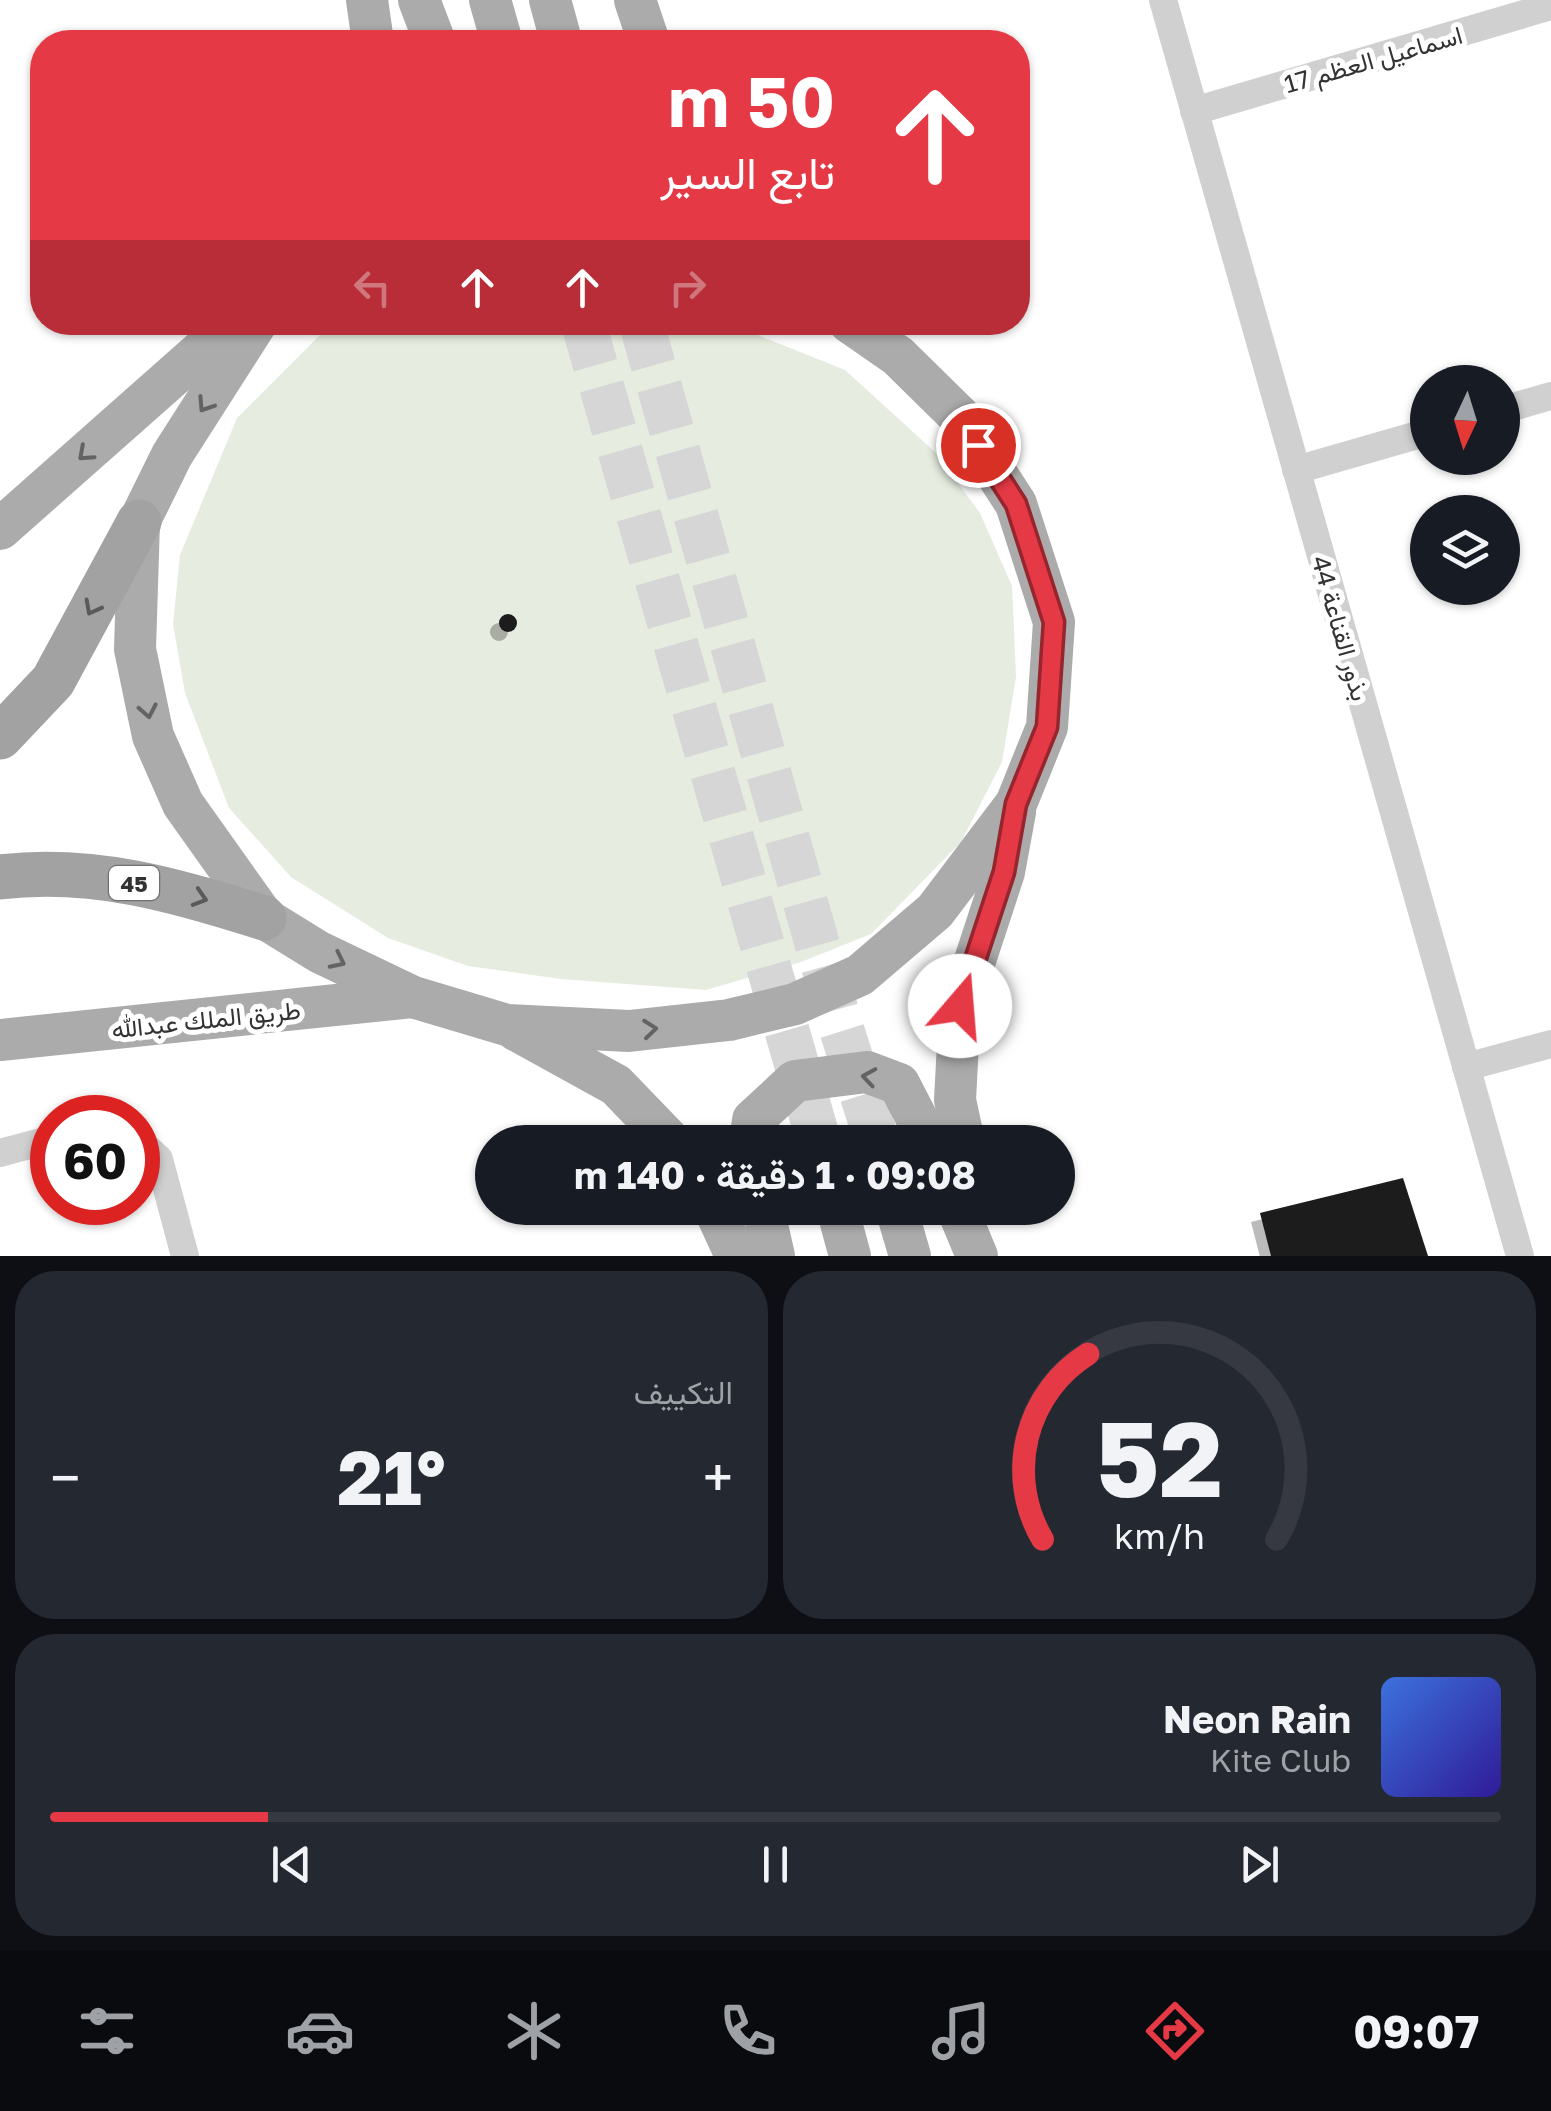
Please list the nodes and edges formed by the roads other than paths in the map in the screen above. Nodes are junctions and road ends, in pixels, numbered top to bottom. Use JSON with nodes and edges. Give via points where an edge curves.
{"nodes":[{"id":1,"x":367,"y":0,"type":"edge"},
{"id":2,"x":419,"y":0,"type":"edge"},
{"id":3,"x":490,"y":0,"type":"edge"},
{"id":4,"x":609,"y":0,"type":"edge"},
{"id":5,"x":636,"y":0,"type":"edge"},
{"id":6,"x":1162,"y":0,"type":"edge"},
{"id":7,"x":1551,"y":6,"type":"edge"},
{"id":8,"x":372,"y":30,"type":"edge"},
{"id":9,"x":430,"y":30,"type":"edge"},
{"id":10,"x":499,"y":30,"type":"edge"},
{"id":11,"x":613,"y":30,"type":"edge"},
{"id":12,"x":645,"y":30,"type":"edge"},
{"id":13,"x":1194,"y":111,"type":"junction"},
{"id":14,"x":220,"y":335,"type":"edge"},
{"id":15,"x":249,"y":335,"type":"edge"},
{"id":16,"x":868,"y":335,"type":"edge"},
{"id":17,"x":1551,"y":396,"type":"edge"},
{"id":18,"x":1520,"y":405,"type":"edge"},
{"id":19,"x":1410,"y":437,"type":"edge"},
{"id":20,"x":1296,"y":470,"type":"junction"},
{"id":21,"x":139,"y":522,"type":"junction"},
{"id":22,"x":0,"y":530,"type":"edge"},
{"id":23,"x":0,"y":737,"type":"edge"},
{"id":24,"x":1016,"y":804,"type":"junction"},
{"id":25,"x":0,"y":877,"type":"edge"},
{"id":26,"x":264,"y":918,"type":"junction"},
{"id":27,"x":413,"y":997,"type":"junction"},
{"id":28,"x":507,"y":1025,"type":"junction"},
{"id":29,"x":0,"y":1040,"type":"edge"},
{"id":30,"x":1551,"y":1044,"type":"edge"},
{"id":31,"x":1466,"y":1067,"type":"junction"},
{"id":32,"x":654,"y":1125,"type":"edge"},
{"id":33,"x":752,"y":1125,"type":"edge"},
{"id":34,"x":920,"y":1125,"type":"edge"},
{"id":35,"x":960,"y":1125,"type":"edge"},
{"id":36,"x":30,"y":1145,"type":"edge"},
{"id":37,"x":0,"y":1154,"type":"edge"},
{"id":38,"x":160,"y":1163,"type":"edge"},
{"id":39,"x":722,"y":1225,"type":"edge"},
{"id":40,"x":766,"y":1225,"type":"edge"},
{"id":41,"x":842,"y":1225,"type":"edge"},
{"id":42,"x":901,"y":1225,"type":"edge"},
{"id":43,"x":963,"y":1225,"type":"edge"},
{"id":44,"x":983,"y":1225,"type":"edge"},
{"id":45,"x":185,"y":1256,"type":"edge"},
{"id":46,"x":736,"y":1256,"type":"edge"},
{"id":47,"x":774,"y":1256,"type":"edge"},
{"id":48,"x":850,"y":1256,"type":"edge"},
{"id":49,"x":910,"y":1256,"type":"edge"},
{"id":50,"x":977,"y":1256,"type":"edge"},
{"id":51,"x":990,"y":1256,"type":"edge"},
{"id":52,"x":1520,"y":1256,"type":"edge"}],
"edges":[{"from":1,"to":8,"type":"main road"},
{"from":2,"to":9,"type":"main road"},
{"from":3,"to":10,"type":"main road"},
{"from":4,"to":11,"type":"main road"},
{"from":5,"to":12,"type":"main road"},
{"from":6,"to":13,"type":"street","name":"بذور القناعة 44"},
{"from":7,"to":13,"type":"street","name":"اسماعيل العظم 17"},
{"from":13,"to":20,"type":"street","name":"بذور القناعة 44"},
{"from":14,"to":22,"type":"main road","one_way":true},
{"from":15,"to":21,"type":"main road","one_way":true,"via":[[172,455]]},
{"from":16,"to":24,"type":"main road","via":[[959,416],[1016,504],[1054,622],[1047,727]]},
{"from":17,"to":18,"type":"street"},
{"from":19,"to":20,"type":"street"},
{"from":20,"to":31,"type":"street","name":"بذور القناعة 44"},
{"from":21,"to":23,"type":"highway","one_way":true,"via":[[53,681]]},
{"from":21,"to":26,"type":"main road","one_way":true,"via":[[136,649],[153,736],[183,804]]},
{"from":28,"to":24,"type":"main road","one_way":true,"via":[[630,1032],[795,1004],[860,975],[935,911]]},
{"from":24,"to":35,"type":"main road","via":[[1004,872],[960,1006],[955,1100]]},
{"from":25,"to":26,"type":"highway","number":"45","one_way":true,"via":[[45,872],[162,886]]},
{"from":26,"to":27,"type":"main road","one_way":true},
{"from":27,"to":28,"type":"main road"},
{"from":27,"to":29,"type":"main road","name":"طريق الملك عبدالله"},
{"from":28,"to":32,"type":"main road","via":[[616,1084]]},
{"from":30,"to":31,"type":"street"},
{"from":31,"to":52,"type":"street","name":"بذور القناعة 44"},
{"from":34,"to":33,"type":"main road","one_way":true,"via":[[899,1084],[867,1072],[796,1081]]},
{"from":36,"to":37,"type":"street"},
{"from":38,"to":45,"type":"street"},
{"from":39,"to":46,"type":"main road"},
{"from":40,"to":47,"type":"main road"},
{"from":41,"to":48,"type":"main road"},
{"from":42,"to":49,"type":"main road"},
{"from":43,"to":50,"type":"main road"},
{"from":44,"to":51,"type":"main road"}]}
